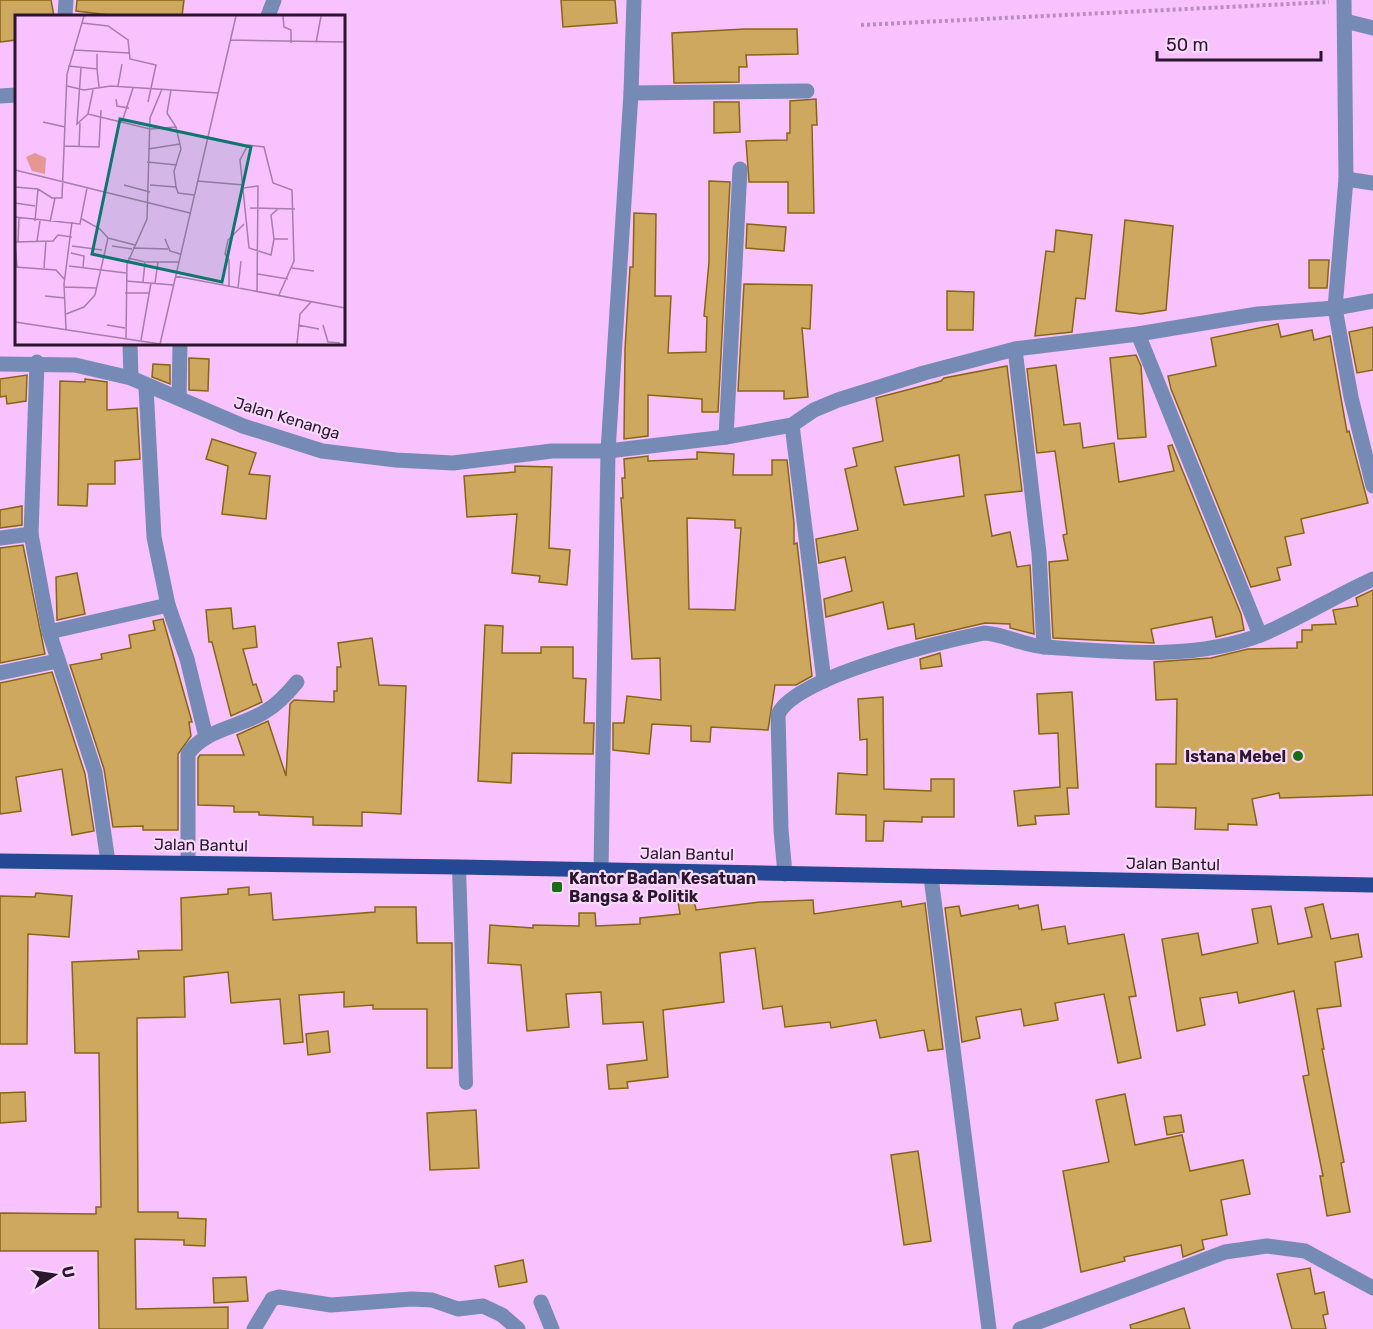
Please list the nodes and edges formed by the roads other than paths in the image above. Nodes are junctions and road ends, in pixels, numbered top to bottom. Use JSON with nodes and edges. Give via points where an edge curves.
{"nodes":[{"id":1,"x":66,"y":0,"type":"edge"},
{"id":2,"x":274,"y":0,"type":"edge"},
{"id":3,"x":633,"y":0,"type":"edge"},
{"id":4,"x":1344,"y":1,"type":"edge"},
{"id":5,"x":65,"y":15,"type":"edge"},
{"id":6,"x":268,"y":15,"type":"edge"},
{"id":7,"x":1345,"y":21,"type":"junction"},
{"id":8,"x":1373,"y":28,"type":"edge"},
{"id":9,"x":807,"y":91,"type":"dead end"},
{"id":10,"x":631,"y":93,"type":"junction"},
{"id":11,"x":15,"y":95,"type":"edge"},
{"id":12,"x":0,"y":96,"type":"edge"},
{"id":13,"x":740,"y":169,"type":"dead end"},
{"id":14,"x":1346,"y":179,"type":"junction"},
{"id":15,"x":1373,"y":183,"type":"edge"},
{"id":16,"x":1373,"y":301,"type":"edge"},
{"id":17,"x":1335,"y":308,"type":"junction"},
{"id":18,"x":1138,"y":334,"type":"junction"},
{"id":19,"x":130,"y":345,"type":"edge"},
{"id":20,"x":180,"y":345,"type":"edge"},
{"id":21,"x":1015,"y":349,"type":"junction"},
{"id":22,"x":37,"y":362,"type":"junction"},
{"id":23,"x":0,"y":363,"type":"edge"},
{"id":24,"x":131,"y":378,"type":"junction"},
{"id":25,"x":146,"y":387,"type":"junction"},
{"id":26,"x":179,"y":399,"type":"junction"},
{"id":27,"x":792,"y":425,"type":"junction"},
{"id":28,"x":726,"y":437,"type":"junction"},
{"id":29,"x":608,"y":451,"type":"junction"},
{"id":30,"x":1373,"y":486,"type":"edge"},
{"id":31,"x":31,"y":534,"type":"junction"},
{"id":32,"x":0,"y":538,"type":"edge"},
{"id":33,"x":1373,"y":579,"type":"edge"},
{"id":34,"x":168,"y":605,"type":"junction"},
{"id":35,"x":49,"y":632,"type":"junction"},
{"id":36,"x":1260,"y":635,"type":"junction"},
{"id":37,"x":1044,"y":647,"type":"junction"},
{"id":38,"x":57,"y":661,"type":"junction"},
{"id":39,"x":0,"y":673,"type":"edge"},
{"id":40,"x":824,"y":681,"type":"junction"},
{"id":41,"x":297,"y":682,"type":"dead end"},
{"id":42,"x":206,"y":737,"type":"junction"},
{"id":43,"x":0,"y":861,"type":"edge"},
{"id":44,"x":108,"y":862,"type":"junction"},
{"id":45,"x":188,"y":863,"type":"junction"},
{"id":46,"x":459,"y":867,"type":"junction"},
{"id":47,"x":601,"y":870,"type":"junction"},
{"id":48,"x":785,"y":874,"type":"junction"},
{"id":49,"x":931,"y":877,"type":"junction"},
{"id":50,"x":1373,"y":885,"type":"edge"},
{"id":51,"x":466,"y":1083,"type":"dead end"},
{"id":52,"x":1373,"y":1288,"type":"edge"},
{"id":53,"x":541,"y":1302,"type":"dead end"},
{"id":54,"x":254,"y":1329,"type":"edge"},
{"id":55,"x":518,"y":1329,"type":"edge"},
{"id":56,"x":552,"y":1329,"type":"edge"},
{"id":57,"x":989,"y":1329,"type":"edge"},
{"id":58,"x":1020,"y":1329,"type":"edge"}],
"edges":[{"from":1,"to":5,"type":"street"},
{"from":2,"to":6,"type":"street"},
{"from":3,"to":10,"type":"street"},
{"from":4,"to":7,"type":"street"},
{"from":7,"to":8,"type":"street"},
{"from":7,"to":14,"type":"street"},
{"from":9,"to":10,"type":"street"},
{"from":10,"to":29,"type":"street"},
{"from":11,"to":12,"type":"street"},
{"from":13,"to":28,"type":"street"},
{"from":14,"to":15,"type":"street"},
{"from":14,"to":17,"type":"street"},
{"from":16,"to":17,"type":"street"},
{"from":17,"to":18,"type":"street","via":[[1258,314]]},
{"from":17,"to":30,"type":"street","via":[[1351,398]]},
{"from":18,"to":21,"type":"street"},
{"from":18,"to":36,"type":"street"},
{"from":19,"to":24,"type":"street"},
{"from":20,"to":26,"type":"street"},
{"from":21,"to":27,"type":"street","via":[[838,400]]},
{"from":21,"to":37,"type":"street","via":[[1039,553]]},
{"from":22,"to":23,"type":"street","name":"Jalan Kenanga"},
{"from":22,"to":24,"type":"street","name":"Jalan Kenanga","via":[[75,365]]},
{"from":22,"to":31,"type":"street"},
{"from":24,"to":25,"type":"street","name":"Jalan Kenanga"},
{"from":25,"to":26,"type":"street","name":"Jalan Kenanga"},
{"from":25,"to":34,"type":"street","via":[[154,537]]},
{"from":26,"to":29,"type":"street","name":"Jalan Kenanga","via":[[243,426],[322,451],[396,460],[453,463],[552,451]]},
{"from":27,"to":28,"type":"street","name":"Jalan Kenanga"},
{"from":27,"to":40,"type":"street"},
{"from":28,"to":29,"type":"street","name":"Jalan Kenanga"},
{"from":29,"to":47,"type":"street"},
{"from":31,"to":32,"type":"street"},
{"from":31,"to":35,"type":"street"},
{"from":33,"to":36,"type":"street"},
{"from":34,"to":35,"type":"street"},
{"from":34,"to":42,"type":"street","via":[[187,659]]},
{"from":35,"to":38,"type":"street"},
{"from":36,"to":37,"type":"street","via":[[1210,649],[1161,652]]},
{"from":37,"to":40,"type":"street","via":[[984,633],[900,652]]},
{"from":38,"to":39,"type":"street"},
{"from":38,"to":44,"type":"street","via":[[95,772]]},
{"from":40,"to":48,"type":"street","via":[[789,699],[778,715]]},
{"from":41,"to":42,"type":"street","via":[[266,712]]},
{"from":42,"to":45,"type":"street","via":[[188,754]]},
{"from":43,"to":44,"type":"main road","name":"Jalan Bantul"},
{"from":44,"to":45,"type":"main road","name":"Jalan Bantul"},
{"from":45,"to":46,"type":"main road","name":"Jalan Bantul"},
{"from":46,"to":47,"type":"main road","name":"Jalan Bantul"},
{"from":46,"to":51,"type":"lane"},
{"from":47,"to":48,"type":"main road","name":"Jalan Bantul"},
{"from":48,"to":49,"type":"main road","name":"Jalan Bantul"},
{"from":49,"to":50,"type":"main road","name":"Jalan Bantul"},
{"from":49,"to":57,"type":"street"},
{"from":52,"to":58,"type":"street","via":[[1305,1251],[1267,1246],[1226,1252]]},
{"from":53,"to":56,"type":"street"},
{"from":54,"to":55,"type":"street","via":[[272,1299],[279,1297],[331,1305],[412,1299],[432,1300],[458,1309],[483,1306]]}]}
